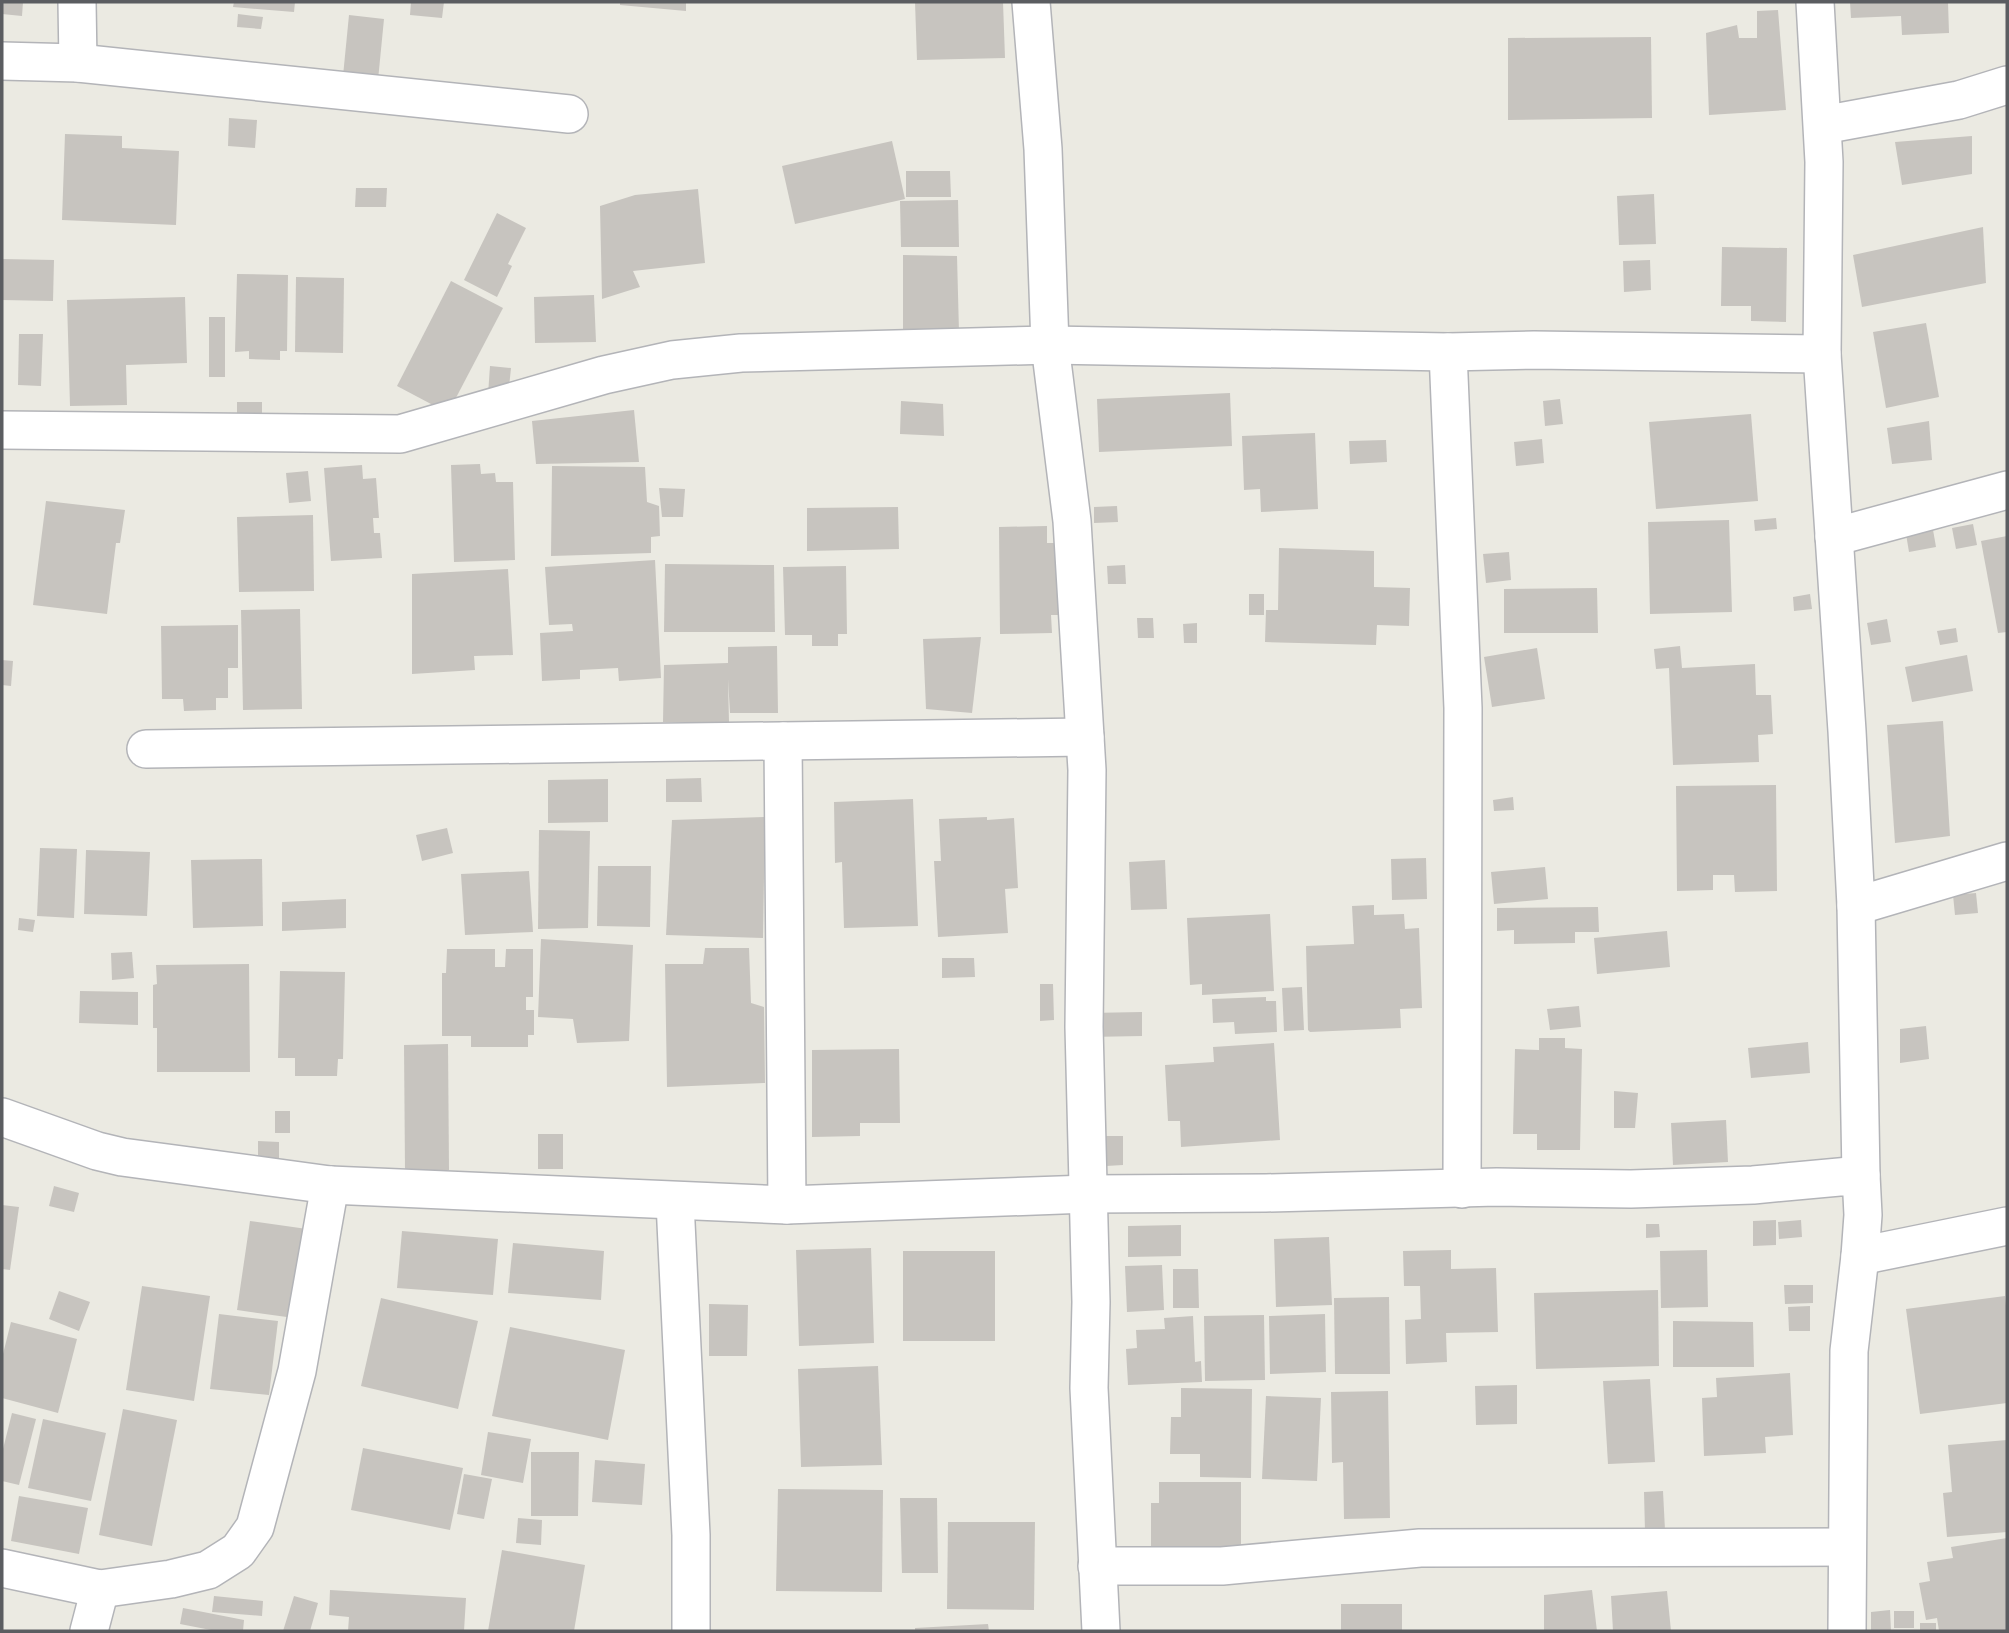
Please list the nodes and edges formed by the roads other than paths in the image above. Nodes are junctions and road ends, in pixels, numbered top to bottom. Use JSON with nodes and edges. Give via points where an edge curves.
{"nodes":[{"id":1,"x":77,"y":2,"type":"edge"},
{"id":2,"x":1031,"y":2,"type":"edge"},
{"id":3,"x":1815,"y":2,"type":"edge"},
{"id":4,"x":2,"y":61,"type":"edge"},
{"id":5,"x":78,"y":63,"type":"junction"},
{"id":6,"x":2007,"y":85,"type":"edge"},
{"id":7,"x":569,"y":114,"type":"dead end"},
{"id":8,"x":1823,"y":125,"type":"junction"},
{"id":9,"x":1050,"y":345,"type":"junction"},
{"id":10,"x":1448,"y":352,"type":"junction"},
{"id":11,"x":1822,"y":354,"type":"junction"},
{"id":12,"x":2,"y":430,"type":"edge"},
{"id":13,"x":2007,"y":490,"type":"edge"},
{"id":14,"x":1834,"y":537,"type":"junction"},
{"id":15,"x":1085,"y":737,"type":"junction"},
{"id":16,"x":783,"y":741,"type":"junction"},
{"id":17,"x":146,"y":749,"type":"dead end"},
{"id":18,"x":2007,"y":861,"type":"edge"},
{"id":19,"x":1856,"y":906,"type":"junction"},
{"id":20,"x":2,"y":1117,"type":"edge"},
{"id":21,"x":1861,"y":1175,"type":"junction"},
{"id":22,"x":330,"y":1185,"type":"junction"},
{"id":23,"x":1462,"y":1189,"type":"junction"},
{"id":24,"x":1088,"y":1194,"type":"junction"},
{"id":25,"x":676,"y":1202,"type":"junction"},
{"id":26,"x":787,"y":1205,"type":"junction"},
{"id":27,"x":2007,"y":1227,"type":"edge"},
{"id":28,"x":1860,"y":1256,"type":"junction"},
{"id":29,"x":1847,"y":1547,"type":"junction"},
{"id":30,"x":1097,"y":1566,"type":"junction"},
{"id":31,"x":2,"y":1567,"type":"edge"},
{"id":32,"x":100,"y":1589,"type":"junction"},
{"id":33,"x":89,"y":1631,"type":"edge"},
{"id":34,"x":691,"y":1631,"type":"edge"},
{"id":35,"x":1101,"y":1631,"type":"edge"},
{"id":36,"x":1847,"y":1631,"type":"edge"}],
"edges":[{"from":1,"to":5,"type":"street"},
{"from":2,"to":9,"type":"street","via":[[1043,149]]},
{"from":3,"to":8,"type":"street"},
{"from":4,"to":5,"type":"street"},
{"from":5,"to":7,"type":"street"},
{"from":6,"to":8,"type":"street","via":[[1959,100]]},
{"from":8,"to":11,"type":"street"},
{"from":9,"to":10,"type":"street"},
{"from":9,"to":12,"type":"street","via":[[741,353],[673,360],[400,434]]},
{"from":9,"to":15,"type":"street","via":[[1072,521]]},
{"from":10,"to":11,"type":"street"},
{"from":10,"to":23,"type":"street","via":[[1463,708]]},
{"from":11,"to":14,"type":"street"},
{"from":13,"to":14,"type":"street"},
{"from":14,"to":19,"type":"street"},
{"from":15,"to":16,"type":"street"},
{"from":15,"to":24,"type":"street"},
{"from":16,"to":17,"type":"street"},
{"from":16,"to":26,"type":"street"},
{"from":18,"to":19,"type":"street"},
{"from":19,"to":21,"type":"street"},
{"from":20,"to":22,"type":"street","via":[[122,1157]]},
{"from":21,"to":23,"type":"street","via":[[1753,1185]]},
{"from":21,"to":28,"type":"street"},
{"from":22,"to":25,"type":"street"},
{"from":22,"to":32,"type":"street","via":[[297,1371],[255,1527],[238,1551],[208,1570]]},
{"from":23,"to":24,"type":"street"},
{"from":24,"to":26,"type":"street"},
{"from":24,"to":30,"type":"street","via":[[1089,1388]]},
{"from":25,"to":26,"type":"street"},
{"from":25,"to":34,"type":"street"},
{"from":27,"to":28,"type":"street"},
{"from":28,"to":29,"type":"street","via":[[1849,1351]]},
{"from":29,"to":30,"type":"street","via":[[1420,1548],[1222,1566]]},
{"from":29,"to":36,"type":"street"},
{"from":30,"to":35,"type":"street"},
{"from":31,"to":32,"type":"street"},
{"from":32,"to":33,"type":"street"}]}
